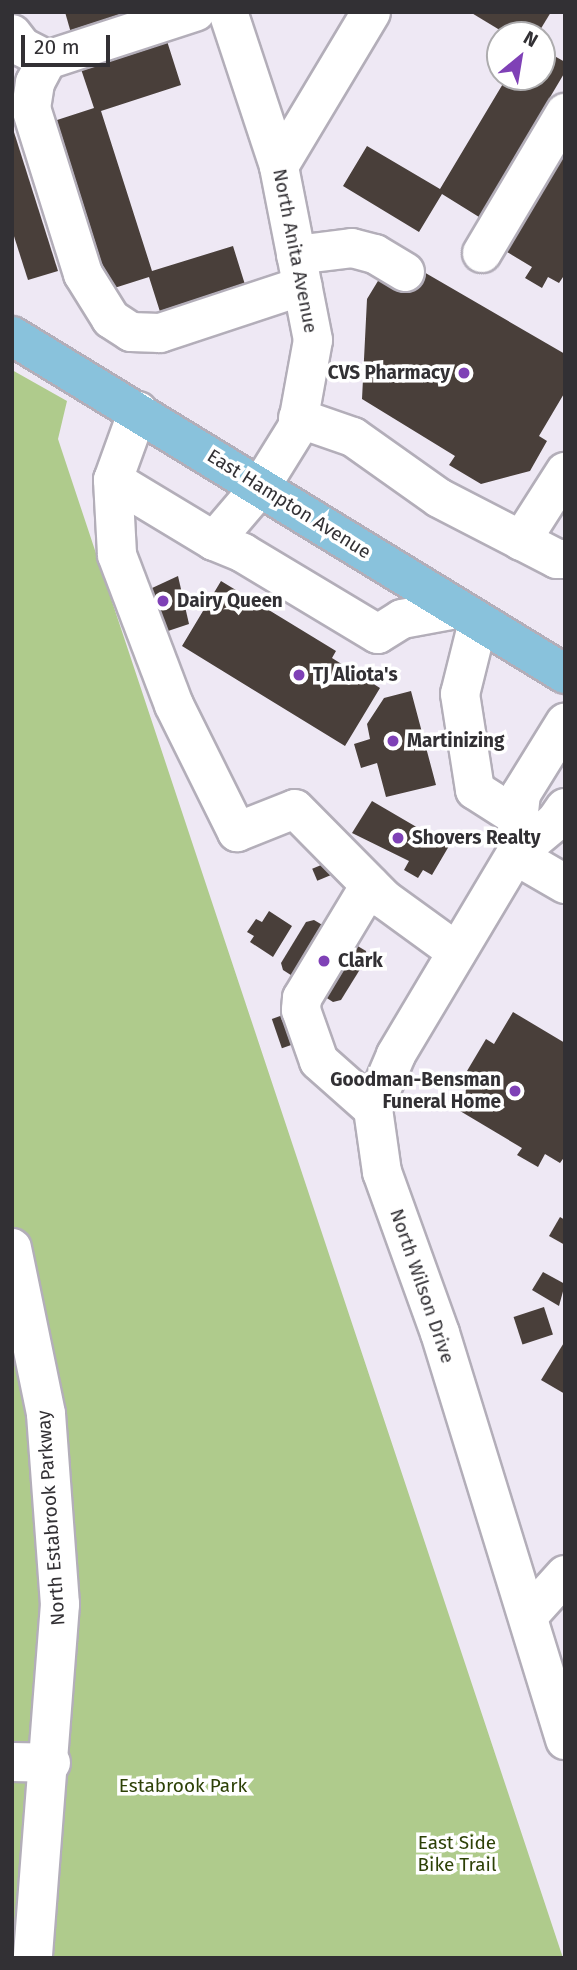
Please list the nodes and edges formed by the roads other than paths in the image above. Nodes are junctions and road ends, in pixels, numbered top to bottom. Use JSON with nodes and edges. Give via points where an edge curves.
{"nodes":[{"id":1,"x":195,"y":12,"type":"edge"},
{"id":2,"x":228,"y":12,"type":"edge"},
{"id":3,"x":371,"y":12,"type":"edge"},
{"id":4,"x":12,"y":34,"type":"edge"},
{"id":5,"x":47,"y":61,"type":"junction"},
{"id":6,"x":565,"y":113,"type":"edge"},
{"id":7,"x":279,"y":166,"type":"junction"},
{"id":8,"x":482,"y":253,"type":"dead end"},
{"id":9,"x":299,"y":271,"type":"junction"},
{"id":10,"x":405,"y":272,"type":"dead end"},
{"id":11,"x":12,"y":336,"type":"edge"},
{"id":12,"x":138,"y":411,"type":"junction"},
{"id":13,"x":299,"y":418,"type":"junction"},
{"id":14,"x":565,"y":472,"type":"edge"},
{"id":15,"x":113,"y":480,"type":"junction"},
{"id":16,"x":261,"y":486,"type":"junction"},
{"id":17,"x":214,"y":541,"type":"junction"},
{"id":18,"x":522,"y":541,"type":"junction"},
{"id":19,"x":565,"y":559,"type":"edge"},
{"id":20,"x":467,"y":615,"type":"junction"},
{"id":21,"x":565,"y":674,"type":"edge"},
{"id":22,"x":565,"y":723,"type":"edge"},
{"id":23,"x":565,"y":808,"type":"edge"},
{"id":24,"x":519,"y":818,"type":"junction"},
{"id":25,"x":514,"y":855,"type":"junction"},
{"id":26,"x":565,"y":884,"type":"edge"},
{"id":27,"x":370,"y":885,"type":"junction"},
{"id":28,"x":457,"y":952,"type":"junction"},
{"id":29,"x":373,"y":1109,"type":"junction"},
{"id":30,"x":12,"y":1248,"type":"edge"},
{"id":31,"x":565,"y":1575,"type":"edge"},
{"id":32,"x":529,"y":1615,"type":"junction"},
{"id":33,"x":565,"y":1740,"type":"edge"},
{"id":34,"x":12,"y":1762,"type":"edge"},
{"id":35,"x":51,"y":1763,"type":"junction"},
{"id":36,"x":33,"y":1958,"type":"edge"}],
"edges":[{"from":1,"to":5,"type":"street"},
{"from":2,"to":7,"type":"street","name":"North Anita Avenue"},
{"from":3,"to":7,"type":"street"},
{"from":4,"to":5,"type":"street","via":[[22,47]]},
{"from":5,"to":9,"type":"street","via":[[35,83],[31,108],[83,274],[111,319],[131,332],[160,333]]},
{"from":6,"to":8,"type":"street"},
{"from":7,"to":9,"type":"street","name":"North Anita Avenue"},
{"from":9,"to":10,"type":"street","via":[[352,248],[375,254]]},
{"from":9,"to":13,"type":"street","name":"North Anita Avenue","via":[[313,340]]},
{"from":11,"to":12,"type":"main road","name":"East Hampton Avenue"},
{"from":12,"to":15,"type":"street"},
{"from":12,"to":16,"type":"main road","name":"East Hampton Avenue"},
{"from":13,"to":16,"type":"street","name":"North Anita Avenue"},
{"from":13,"to":18,"type":"street","via":[[352,437],[439,498]]},
{"from":14,"to":18,"type":"street"},
{"from":15,"to":17,"type":"street"},
{"from":15,"to":27,"type":"street","via":[[117,555],[174,705],[237,832],[295,809]]},
{"from":16,"to":17,"type":"street","name":"North Anita Avenue"},
{"from":16,"to":20,"type":"main road","name":"East Hampton Avenue"},
{"from":17,"to":20,"type":"street","via":[[243,553],[378,634],[402,619]]},
{"from":18,"to":19,"type":"street"},
{"from":20,"to":21,"type":"main road","name":"East Hampton Avenue"},
{"from":20,"to":24,"type":"street","via":[[460,694],[475,790]]},
{"from":22,"to":24,"type":"street","via":[[522,794]]},
{"from":23,"to":25,"type":"street"},
{"from":24,"to":25,"type":"street"},
{"from":25,"to":26,"type":"street"},
{"from":25,"to":28,"type":"street"},
{"from":27,"to":28,"type":"street"},
{"from":27,"to":29,"type":"street","via":[[302,998],[301,1010],[319,1060]]},
{"from":28,"to":29,"type":"street","via":[[396,1055]]},
{"from":29,"to":32,"type":"street","name":"North Wilson Drive","via":[[382,1172],[440,1333]]},
{"from":30,"to":35,"type":"street","name":"North Estabrook Parkway","via":[[46,1414],[61,1604]]},
{"from":31,"to":32,"type":"street"},
{"from":32,"to":33,"type":"street","name":"North Wilson Drive"},
{"from":34,"to":35,"type":"street"},
{"from":35,"to":36,"type":"street","name":"North Estabrook Parkway"}]}
